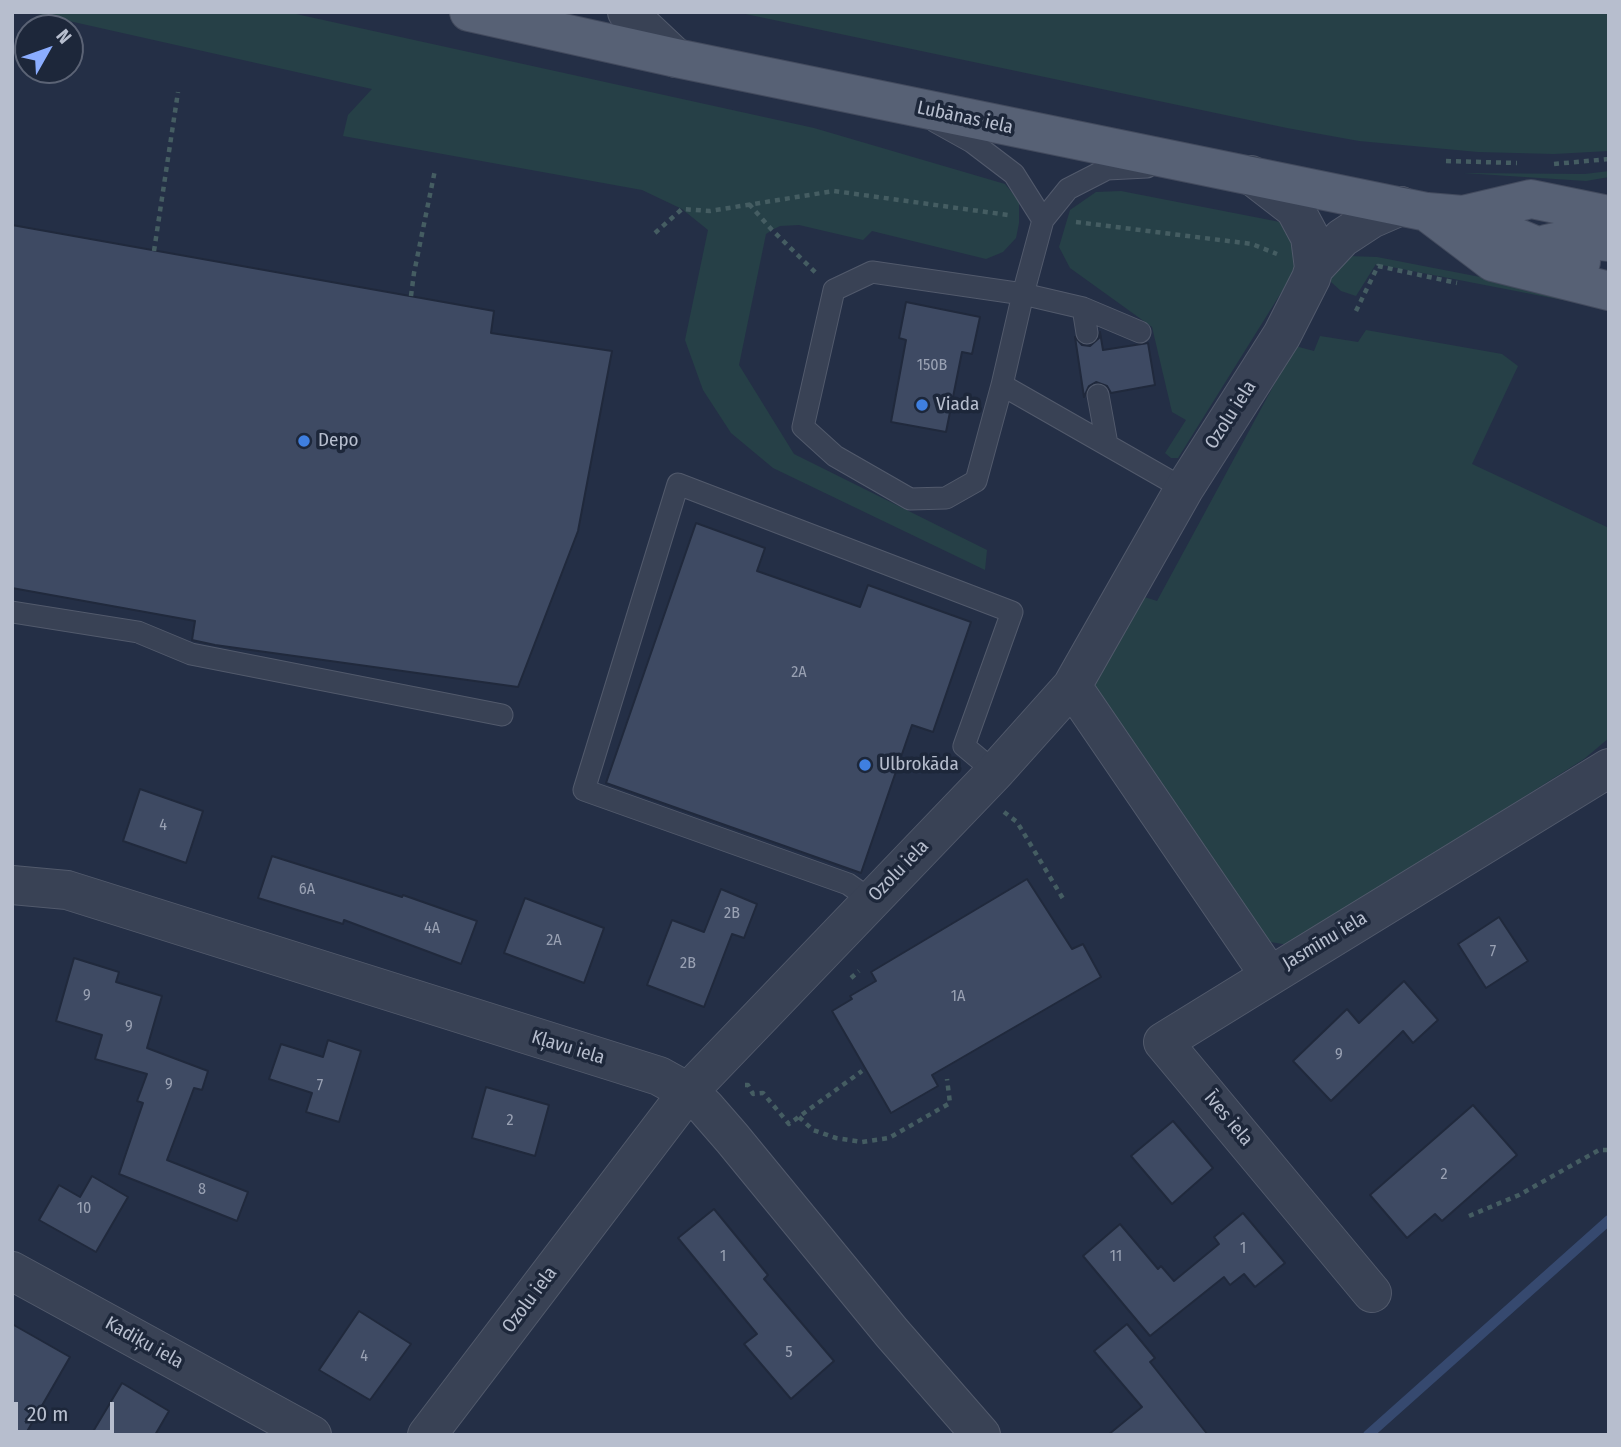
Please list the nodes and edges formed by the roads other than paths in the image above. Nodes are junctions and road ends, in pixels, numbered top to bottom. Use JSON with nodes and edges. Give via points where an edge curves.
{"nodes":[{"id":1,"x":469,"y":12,"type":"edge"},
{"id":2,"x":627,"y":12,"type":"edge"},
{"id":3,"x":676,"y":58,"type":"junction"},
{"id":4,"x":903,"y":105,"type":"junction"},
{"id":5,"x":1195,"y":166,"type":"junction"},
{"id":6,"x":1251,"y":176,"type":"junction"},
{"id":7,"x":1609,"y":189,"type":"edge"},
{"id":8,"x":1531,"y":199,"type":"junction"},
{"id":9,"x":1430,"y":211,"type":"junction"},
{"id":10,"x":1609,"y":215,"type":"edge"},
{"id":11,"x":1043,"y":220,"type":"junction"},
{"id":12,"x":1609,"y":242,"type":"edge"},
{"id":13,"x":1537,"y":246,"type":"junction"},
{"id":14,"x":1609,"y":267,"type":"edge"},
{"id":15,"x":1314,"y":268,"type":"junction"},
{"id":16,"x":1609,"y":290,"type":"edge"},
{"id":17,"x":1023,"y":295,"type":"junction"},
{"id":18,"x":1083,"y":308,"type":"junction"},
{"id":19,"x":1140,"y":332,"type":"dead end"},
{"id":20,"x":1087,"y":333,"type":"dead end"},
{"id":21,"x":1002,"y":385,"type":"junction"},
{"id":22,"x":1098,"y":395,"type":"dead end"},
{"id":23,"x":1107,"y":444,"type":"junction"},
{"id":24,"x":1184,"y":489,"type":"junction"},
{"id":25,"x":12,"y":612,"type":"edge"},
{"id":26,"x":1072,"y":686,"type":"junction"},
{"id":27,"x":502,"y":715,"type":"dead end"},
{"id":28,"x":1609,"y":768,"type":"edge"},
{"id":29,"x":995,"y":772,"type":"junction"},
{"id":30,"x":12,"y":884,"type":"edge"},
{"id":31,"x":874,"y":896,"type":"junction"},
{"id":32,"x":1269,"y":975,"type":"junction"},
{"id":33,"x":688,"y":1092,"type":"junction"},
{"id":34,"x":12,"y":1271,"type":"edge"},
{"id":35,"x":1372,"y":1293,"type":"dead end"},
{"id":36,"x":313,"y":1435,"type":"edge"},
{"id":37,"x":427,"y":1435,"type":"edge"},
{"id":38,"x":981,"y":1435,"type":"edge"}],
"edges":[{"from":1,"to":3,"type":"main road","name":"Lubānas iela"},
{"from":2,"to":3,"type":"street"},
{"from":3,"to":4,"type":"main road","name":"Lubānas iela"},
{"from":4,"to":5,"type":"main road","name":"Lubānas iela"},
{"from":4,"to":11,"type":"lane","via":[[972,142],[1014,174]]},
{"from":5,"to":6,"type":"main road","name":"Lubānas iela"},
{"from":5,"to":11,"type":"lane","via":[[1107,169],[1068,189]]},
{"from":6,"to":9,"type":"main road","name":"Lubānas iela"},
{"from":6,"to":15,"type":"street","via":[[1295,209],[1310,237]]},
{"from":7,"to":8,"type":"main road"},
{"from":8,"to":9,"type":"main road","name":"Lubānas iela"},
{"from":8,"to":10,"type":"main road","name":"Lubānas iela"},
{"from":9,"to":13,"type":"main road","name":"Lubānas iela"},
{"from":9,"to":15,"type":"street","name":"Ozolu iela","via":[[1371,219],[1342,238]]},
{"from":9,"to":16,"type":"main road","via":[[1493,262]]},
{"from":11,"to":17,"type":"lane"},
{"from":12,"to":13,"type":"main road","via":[[1574,238]]},
{"from":13,"to":14,"type":"main road","name":"Lubānas iela","via":[[1586,264]]},
{"from":15,"to":24,"type":"street","name":"Ozolu iela","via":[[1282,335]]},
{"from":17,"to":18,"type":"lane"},
{"from":17,"to":21,"type":"lane"},
{"from":17,"to":21,"type":"lane","via":[[872,272],[834,290],[803,427],[835,456],[910,499],[946,498],[976,481]]},
{"from":18,"to":19,"type":"lane"},
{"from":18,"to":20,"type":"lane"},
{"from":21,"to":23,"type":"lane"},
{"from":22,"to":23,"type":"lane"},
{"from":23,"to":24,"type":"lane"},
{"from":24,"to":26,"type":"street","name":"Ozolu iela"},
{"from":25,"to":27,"type":"lane","via":[[138,632],[191,654]]},
{"from":26,"to":29,"type":"street","name":"Ozolu iela"},
{"from":26,"to":32,"type":"street","name":"Jasmīnu iela"},
{"from":28,"to":32,"type":"street","name":"Jasmīnu iela"},
{"from":29,"to":31,"type":"street","name":"Ozolu iela"},
{"from":29,"to":31,"type":"lane","via":[[964,746],[1012,612],[678,484],[584,790]]},
{"from":30,"to":33,"type":"street","name":"Kļavu iela","via":[[67,890],[659,1076]]},
{"from":31,"to":33,"type":"street","name":"Ozolu iela"},
{"from":32,"to":35,"type":"street","name":"Īves iela","via":[[1163,1042]]},
{"from":33,"to":37,"type":"street","name":"Ozolu iela"},
{"from":33,"to":38,"type":"street","name":"Kļavu iela","via":[[732,1138]]},
{"from":34,"to":36,"type":"street","name":"Kadiķu iela"}]}
